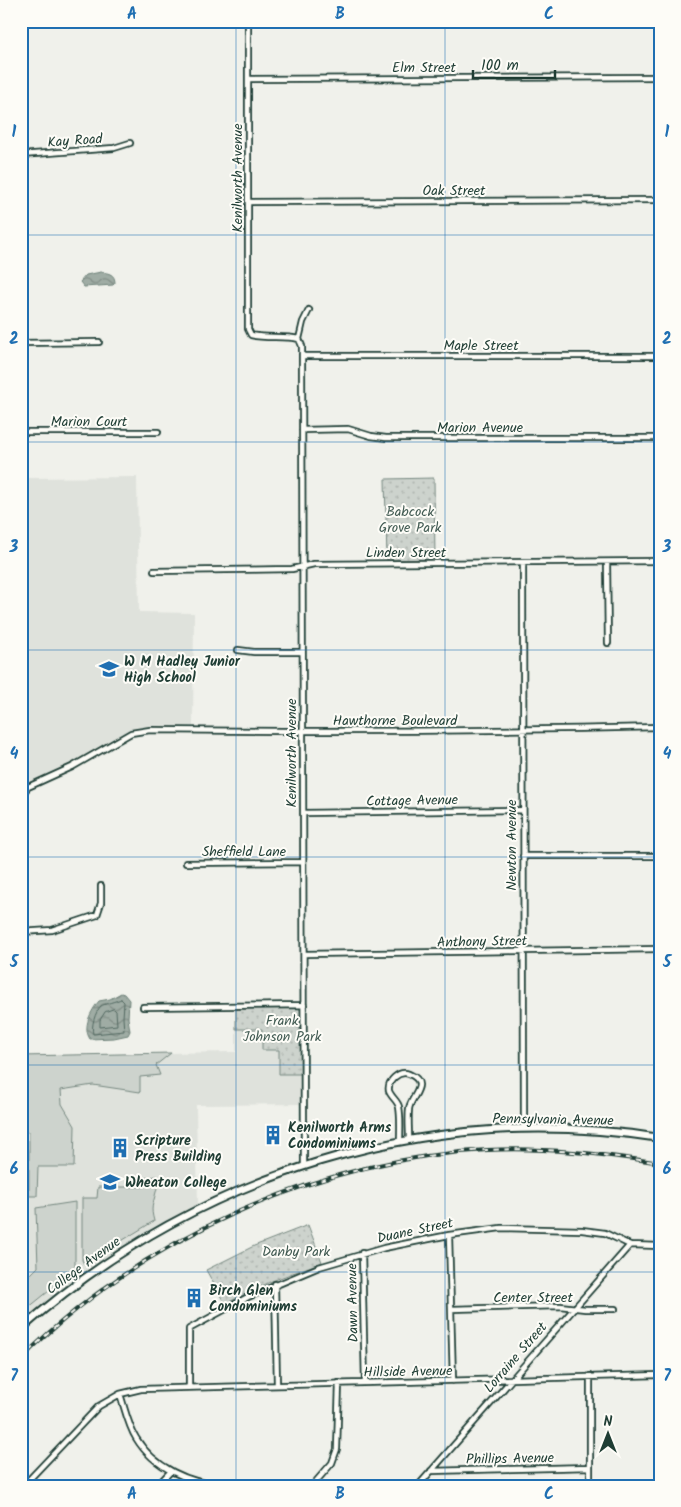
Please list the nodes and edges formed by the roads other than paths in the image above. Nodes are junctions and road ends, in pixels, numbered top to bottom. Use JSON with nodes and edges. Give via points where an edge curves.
{"nodes":[{"id":1,"x":248,"y":21,"type":"edge"},
{"id":2,"x":660,"y":77,"type":"edge"},
{"id":3,"x":248,"y":79,"type":"junction"},
{"id":4,"x":130,"y":142,"type":"dead end"},
{"id":5,"x":21,"y":155,"type":"edge"},
{"id":6,"x":660,"y":200,"type":"edge"},
{"id":7,"x":248,"y":202,"type":"junction"},
{"id":8,"x":309,"y":310,"type":"dead end"},
{"id":9,"x":299,"y":339,"type":"junction"},
{"id":10,"x":99,"y":342,"type":"dead end"},
{"id":11,"x":21,"y":343,"type":"edge"},
{"id":12,"x":302,"y":356,"type":"junction"},
{"id":13,"x":660,"y":356,"type":"edge"},
{"id":14,"x":302,"y":430,"type":"junction"},
{"id":15,"x":21,"y":432,"type":"edge"},
{"id":16,"x":158,"y":432,"type":"dead end"},
{"id":17,"x":660,"y":438,"type":"edge"},
{"id":18,"x":21,"y":512,"type":"edge"},
{"id":19,"x":21,"y":516,"type":"edge"},
{"id":20,"x":21,"y":522,"type":"edge"},
{"id":21,"x":523,"y":562,"type":"junction"},
{"id":22,"x":608,"y":562,"type":"junction"},
{"id":23,"x":660,"y":562,"type":"edge"},
{"id":24,"x":303,"y":568,"type":"junction"},
{"id":25,"x":154,"y":571,"type":"dead end"},
{"id":26,"x":21,"y":602,"type":"edge"},
{"id":27,"x":608,"y":643,"type":"dead end"},
{"id":28,"x":238,"y":650,"type":"dead end"},
{"id":29,"x":302,"y":652,"type":"junction"},
{"id":30,"x":21,"y":680,"type":"edge"},
{"id":31,"x":660,"y":727,"type":"edge"},
{"id":32,"x":522,"y":730,"type":"junction"},
{"id":33,"x":302,"y":732,"type":"junction"},
{"id":34,"x":21,"y":784,"type":"edge"},
{"id":35,"x":21,"y":795,"type":"edge"},
{"id":36,"x":522,"y":810,"type":"junction"},
{"id":37,"x":303,"y":813,"type":"junction"},
{"id":38,"x":523,"y":856,"type":"junction"},
{"id":39,"x":660,"y":856,"type":"edge"},
{"id":40,"x":303,"y":862,"type":"junction"},
{"id":41,"x":186,"y":863,"type":"dead end"},
{"id":42,"x":101,"y":886,"type":"dead end"},
{"id":43,"x":21,"y":928,"type":"edge"},
{"id":44,"x":21,"y":932,"type":"edge"},
{"id":45,"x":660,"y":949,"type":"edge"},
{"id":46,"x":523,"y":951,"type":"junction"},
{"id":47,"x":304,"y":954,"type":"junction"},
{"id":48,"x":304,"y":1005,"type":"junction"},
{"id":49,"x":143,"y":1007,"type":"dead end"},
{"id":50,"x":524,"y":1128,"type":"junction"},
{"id":51,"x":660,"y":1138,"type":"edge"},
{"id":52,"x":410,"y":1139,"type":"junction"},
{"id":53,"x":400,"y":1141,"type":"junction"},
{"id":54,"x":304,"y":1166,"type":"junction"},
{"id":55,"x":449,"y":1235,"type":"junction"},
{"id":56,"x":137,"y":1242,"type":"joint"},
{"id":57,"x":630,"y":1244,"type":"junction"},
{"id":58,"x":660,"y":1246,"type":"edge"},
{"id":59,"x":362,"y":1253,"type":"junction"},
{"id":60,"x":275,"y":1284,"type":"junction"},
{"id":61,"x":574,"y":1307,"type":"junction"},
{"id":62,"x":615,"y":1308,"type":"dead end"},
{"id":63,"x":451,"y":1309,"type":"junction"},
{"id":64,"x":21,"y":1310,"type":"edge"},
{"id":65,"x":22,"y":1328,"type":"edge"},
{"id":66,"x":660,"y":1375,"type":"edge"},
{"id":67,"x":590,"y":1376,"type":"junction"},
{"id":68,"x":513,"y":1378,"type":"junction"},
{"id":69,"x":453,"y":1381,"type":"junction"},
{"id":70,"x":339,"y":1383,"type":"junction"},
{"id":71,"x":365,"y":1383,"type":"junction"},
{"id":72,"x":277,"y":1384,"type":"junction"},
{"id":73,"x":189,"y":1387,"type":"junction"},
{"id":74,"x":120,"y":1394,"type":"junction"},
{"id":75,"x":590,"y":1467,"type":"junction"},
{"id":76,"x":171,"y":1471,"type":"junction"},
{"id":77,"x":431,"y":1471,"type":"junction"},
{"id":78,"x":23,"y":1486,"type":"edge"},
{"id":79,"x":157,"y":1486,"type":"edge"},
{"id":80,"x":223,"y":1486,"type":"edge"},
{"id":81,"x":312,"y":1486,"type":"edge"},
{"id":82,"x":418,"y":1486,"type":"edge"},
{"id":83,"x":590,"y":1486,"type":"edge"}],
"edges":[{"from":1,"to":3,"type":"street","name":"Kenilworth Avenue"},
{"from":2,"to":3,"type":"street","name":"Elm Street"},
{"from":3,"to":7,"type":"street","name":"Kenilworth Avenue"},
{"from":4,"to":5,"type":"street","name":"Kay Road","via":[[114,148]]},
{"from":6,"to":7,"type":"street","name":"Oak Street"},
{"from":7,"to":9,"type":"street","name":"Kenilworth Avenue","via":[[248,329],[251,335],[260,337]]},
{"from":8,"to":9,"type":"street"},
{"from":9,"to":12,"type":"street","name":"Kenilworth Avenue"},
{"from":10,"to":11,"type":"street"},
{"from":12,"to":13,"type":"street","name":"Maple Street"},
{"from":12,"to":14,"type":"street","name":"Kenilworth Avenue"},
{"from":14,"to":17,"type":"street","name":"Marion Avenue","via":[[348,429],[386,438]]},
{"from":14,"to":24,"type":"street","name":"Kenilworth Avenue"},
{"from":15,"to":16,"type":"street","name":"Marion Court"},
{"from":18,"to":19,"type":"street"},
{"from":19,"to":20,"type":"street"},
{"from":21,"to":22,"type":"street","name":"Linden Street"},
{"from":21,"to":24,"type":"street","name":"Linden Street","via":[[314,564]]},
{"from":21,"to":32,"type":"street","name":"Newton Avenue"},
{"from":22,"to":23,"type":"street","name":"Linden Street"},
{"from":22,"to":27,"type":"street"},
{"from":24,"to":25,"type":"street","name":"Linden Street"},
{"from":24,"to":29,"type":"street","name":"Kenilworth Avenue"},
{"from":26,"to":30,"type":"street"},
{"from":28,"to":29,"type":"street"},
{"from":29,"to":33,"type":"street","name":"Kenilworth Avenue"},
{"from":30,"to":34,"type":"street"},
{"from":31,"to":32,"type":"street","name":"Hawthorne Boulevard"},
{"from":32,"to":33,"type":"street","name":"Hawthorne Boulevard"},
{"from":32,"to":36,"type":"street","name":"Newton Avenue"},
{"from":33,"to":35,"type":"street","name":"Hawthorne Boulevard","via":[[150,730],[132,733],[72,767],[28,787]]},
{"from":33,"to":37,"type":"street","name":"Kenilworth Avenue"},
{"from":34,"to":35,"type":"street"},
{"from":35,"to":43,"type":"street"},
{"from":36,"to":37,"type":"street","name":"Cottage Avenue"},
{"from":36,"to":38,"type":"street","name":"Newton Avenue"},
{"from":37,"to":40,"type":"street","name":"Kenilworth Avenue"},
{"from":38,"to":39,"type":"street"},
{"from":38,"to":46,"type":"street","name":"Newton Avenue"},
{"from":40,"to":41,"type":"street","name":"Sheffield Lane"},
{"from":40,"to":47,"type":"street","name":"Kenilworth Avenue"},
{"from":42,"to":43,"type":"street","via":[[97,915],[52,930],[21,932]]},
{"from":43,"to":44,"type":"street"},
{"from":45,"to":46,"type":"street","name":"Anthony Street"},
{"from":46,"to":47,"type":"street","name":"Anthony Street"},
{"from":46,"to":50,"type":"street","name":"Newton Avenue"},
{"from":47,"to":48,"type":"street","name":"Kenilworth Avenue"},
{"from":48,"to":49,"type":"street"},
{"from":48,"to":54,"type":"street","name":"Kenilworth Avenue"},
{"from":50,"to":51,"type":"street","name":"Pennsylvania Avenue","via":[[588,1130]]},
{"from":50,"to":52,"type":"street","name":"Pennsylvania Avenue"},
{"from":52,"to":53,"type":"street","name":"Pennsylvania Avenue"},
{"from":52,"to":53,"type":"street","via":[[409,1107],[419,1084],[403,1073],[389,1085],[399,1104]]},
{"from":53,"to":54,"type":"street","name":"Pennsylvania Avenue"},
{"from":54,"to":56,"type":"street","name":"Pennsylvania Avenue","via":[[226,1196]]},
{"from":55,"to":57,"type":"street","name":"Duane Street","via":[[501,1228],[582,1230],[605,1233]]},
{"from":55,"to":59,"type":"street","name":"Duane Street"},
{"from":55,"to":63,"type":"street"},
{"from":56,"to":65,"type":"street","name":"College Avenue","via":[[83,1278]]},
{"from":57,"to":58,"type":"street","name":"Duane Street"},
{"from":57,"to":61,"type":"street","name":"Lorraine Street"},
{"from":59,"to":60,"type":"street","name":"Duane Street"},
{"from":59,"to":71,"type":"street","name":"Dawn Avenue"},
{"from":60,"to":72,"type":"street"},
{"from":60,"to":73,"type":"street","name":"Duane Street","via":[[189,1329]]},
{"from":61,"to":62,"type":"street","name":"Center Street"},
{"from":61,"to":63,"type":"street","name":"Center Street"},
{"from":61,"to":68,"type":"street","name":"Lorraine Street"},
{"from":63,"to":69,"type":"street"},
{"from":64,"to":65,"type":"street"},
{"from":66,"to":67,"type":"street","name":"Hillside Avenue"},
{"from":67,"to":68,"type":"street","name":"Hillside Avenue"},
{"from":67,"to":75,"type":"street"},
{"from":68,"to":69,"type":"street","name":"Hillside Avenue"},
{"from":68,"to":77,"type":"street","name":"Lorraine Street"},
{"from":69,"to":71,"type":"street","name":"Hillside Avenue"},
{"from":70,"to":71,"type":"street","name":"Hillside Avenue"},
{"from":70,"to":72,"type":"street","name":"Hillside Avenue"},
{"from":70,"to":81,"type":"street","via":[[337,1448],[332,1463]]},
{"from":72,"to":73,"type":"street","name":"Hillside Avenue"},
{"from":73,"to":74,"type":"street","name":"Hillside Avenue","via":[[141,1389]]},
{"from":74,"to":76,"type":"street","via":[[136,1439],[146,1453]]},
{"from":74,"to":78,"type":"street","name":"Hillside Avenue","via":[[92,1412]]},
{"from":75,"to":77,"type":"street","name":"Phillips Avenue"},
{"from":75,"to":83,"type":"street"},
{"from":76,"to":79,"type":"street"},
{"from":76,"to":80,"type":"street","via":[[191,1480]]},
{"from":77,"to":82,"type":"street","name":"Lorraine Street"}]}
